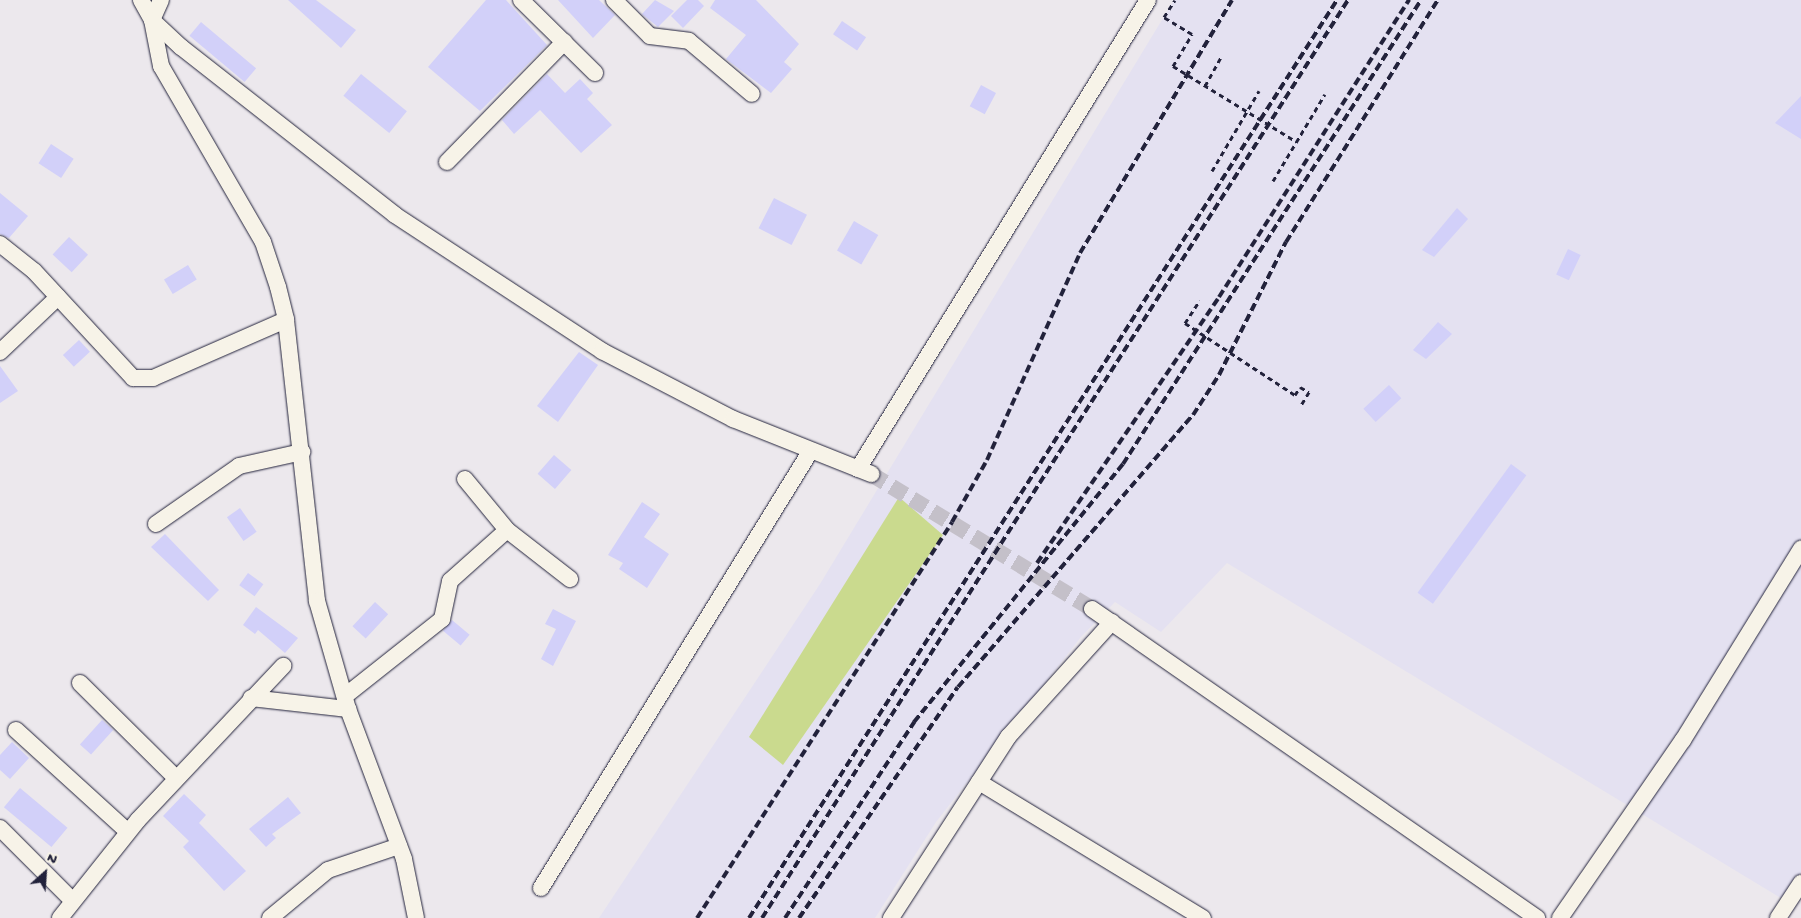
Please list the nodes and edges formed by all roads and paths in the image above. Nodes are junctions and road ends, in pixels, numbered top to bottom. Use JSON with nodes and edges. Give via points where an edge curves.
{"nodes":[{"id":1,"x":141,"y":0,"type":"edge"},
{"id":2,"x":161,"y":0,"type":"edge"},
{"id":3,"x":521,"y":0,"type":"edge"},
{"id":4,"x":614,"y":0,"type":"edge"},
{"id":5,"x":1148,"y":0,"type":"edge"},
{"id":6,"x":1175,"y":0,"type":"edge"},
{"id":7,"x":152,"y":20,"type":"junction"},
{"id":8,"x":564,"y":42,"type":"junction"},
{"id":9,"x":1221,"y":57,"type":"dead end"},
{"id":10,"x":595,"y":73,"type":"dead end"},
{"id":11,"x":1205,"y":86,"type":"junction"},
{"id":12,"x":1259,"y":91,"type":"dead end"},
{"id":13,"x":752,"y":94,"type":"dead end"},
{"id":14,"x":1326,"y":94,"type":"dead end"},
{"id":15,"x":1247,"y":112,"type":"junction"},
{"id":16,"x":1297,"y":142,"type":"junction"},
{"id":17,"x":447,"y":162,"type":"dead end"},
{"id":18,"x":1212,"y":171,"type":"dead end"},
{"id":19,"x":1273,"y":181,"type":"dead end"},
{"id":20,"x":0,"y":244,"type":"edge"},
{"id":21,"x":58,"y":297,"type":"junction"},
{"id":22,"x":1200,"y":300,"type":"dead end"},
{"id":23,"x":286,"y":320,"type":"junction"},
{"id":24,"x":0,"y":352,"type":"edge"},
{"id":25,"x":1300,"y":407,"type":"dead end"},
{"id":26,"x":302,"y":452,"type":"junction"},
{"id":27,"x":810,"y":452,"type":"junction"},
{"id":28,"x":465,"y":479,"type":"dead end"},
{"id":29,"x":156,"y":524,"type":"dead end"},
{"id":30,"x":507,"y":530,"type":"junction"},
{"id":31,"x":1801,"y":549,"type":"edge"},
{"id":32,"x":570,"y":579,"type":"dead end"},
{"id":33,"x":1092,"y":609,"type":"tunnel mouth"},
{"id":34,"x":1112,"y":622,"type":"junction"},
{"id":35,"x":282,"y":666,"type":"dead end"},
{"id":36,"x":80,"y":683,"type":"dead end"},
{"id":37,"x":251,"y":698,"type":"junction"},
{"id":38,"x":346,"y":703,"type":"junction"},
{"id":39,"x":16,"y":730,"type":"dead end"},
{"id":40,"x":176,"y":778,"type":"junction"},
{"id":41,"x":979,"y":782,"type":"junction"},
{"id":42,"x":0,"y":828,"type":"edge"},
{"id":43,"x":128,"y":832,"type":"junction"},
{"id":44,"x":399,"y":846,"type":"junction"},
{"id":45,"x":541,"y":888,"type":"dead end"},
{"id":46,"x":1799,"y":889,"type":"edge"},
{"id":47,"x":73,"y":901,"type":"junction"},
{"id":48,"x":894,"y":917,"type":"edge"},
{"id":49,"x":60,"y":918,"type":"edge"},
{"id":50,"x":270,"y":918,"type":"edge"},
{"id":51,"x":416,"y":918,"type":"edge"},
{"id":52,"x":1203,"y":918,"type":"edge"},
{"id":53,"x":1537,"y":918,"type":"edge"},
{"id":54,"x":1560,"y":918,"type":"edge"},
{"id":55,"x":1778,"y":918,"type":"edge"}],
"edges":[{"from":1,"to":7,"type":"street"},
{"from":2,"to":7,"type":"street"},
{"from":3,"to":8,"type":"street"},
{"from":4,"to":13,"type":"street","via":[[650,36],[689,41]]},
{"from":5,"to":27,"type":"street","via":[[865,472]]},
{"from":6,"to":11,"type":"path","bridge":true,"via":[[1164,17],[1192,34],[1173,66]]},
{"from":7,"to":23,"type":"street","via":[[161,66],[263,242]]},
{"from":7,"to":27,"type":"street","via":[[394,215],[602,351],[733,419]]},
{"from":8,"to":10,"type":"street"},
{"from":8,"to":17,"type":"street"},
{"from":9,"to":11,"type":"path"},
{"from":11,"to":15,"type":"path","bridge":true},
{"from":12,"to":15,"type":"path"},
{"from":14,"to":16,"type":"path"},
{"from":15,"to":16,"type":"path","bridge":true},
{"from":15,"to":18,"type":"path"},
{"from":16,"to":19,"type":"path"},
{"from":20,"to":21,"type":"street"},
{"from":21,"to":23,"type":"street","via":[[125,373],[143,380]]},
{"from":21,"to":24,"type":"street"},
{"from":22,"to":25,"type":"path","bridge":true,"via":[[1185,323],[1295,396],[1300,387],[1309,392]]},
{"from":23,"to":26,"type":"street"},
{"from":26,"to":29,"type":"street","via":[[239,466]]},
{"from":26,"to":38,"type":"street","via":[[317,602]]},
{"from":27,"to":45,"type":"street"},
{"from":28,"to":30,"type":"street"},
{"from":30,"to":32,"type":"street"},
{"from":30,"to":38,"type":"street","via":[[450,581],[442,619]]},
{"from":31,"to":54,"type":"street","via":[[1683,740]]},
{"from":33,"to":34,"type":"street"},
{"from":34,"to":41,"type":"street","via":[[1008,737]]},
{"from":34,"to":53,"type":"street"},
{"from":35,"to":37,"type":"street"},
{"from":36,"to":40,"type":"street"},
{"from":37,"to":38,"type":"street"},
{"from":37,"to":40,"type":"street"},
{"from":38,"to":44,"type":"street"},
{"from":39,"to":43,"type":"street"},
{"from":40,"to":43,"type":"street"},
{"from":41,"to":48,"type":"street"},
{"from":41,"to":52,"type":"street"},
{"from":42,"to":47,"type":"street"},
{"from":43,"to":47,"type":"street"},
{"from":44,"to":50,"type":"street","via":[[328,870]]},
{"from":44,"to":51,"type":"street"},
{"from":46,"to":55,"type":"street"},
{"from":47,"to":49,"type":"street"}]}
